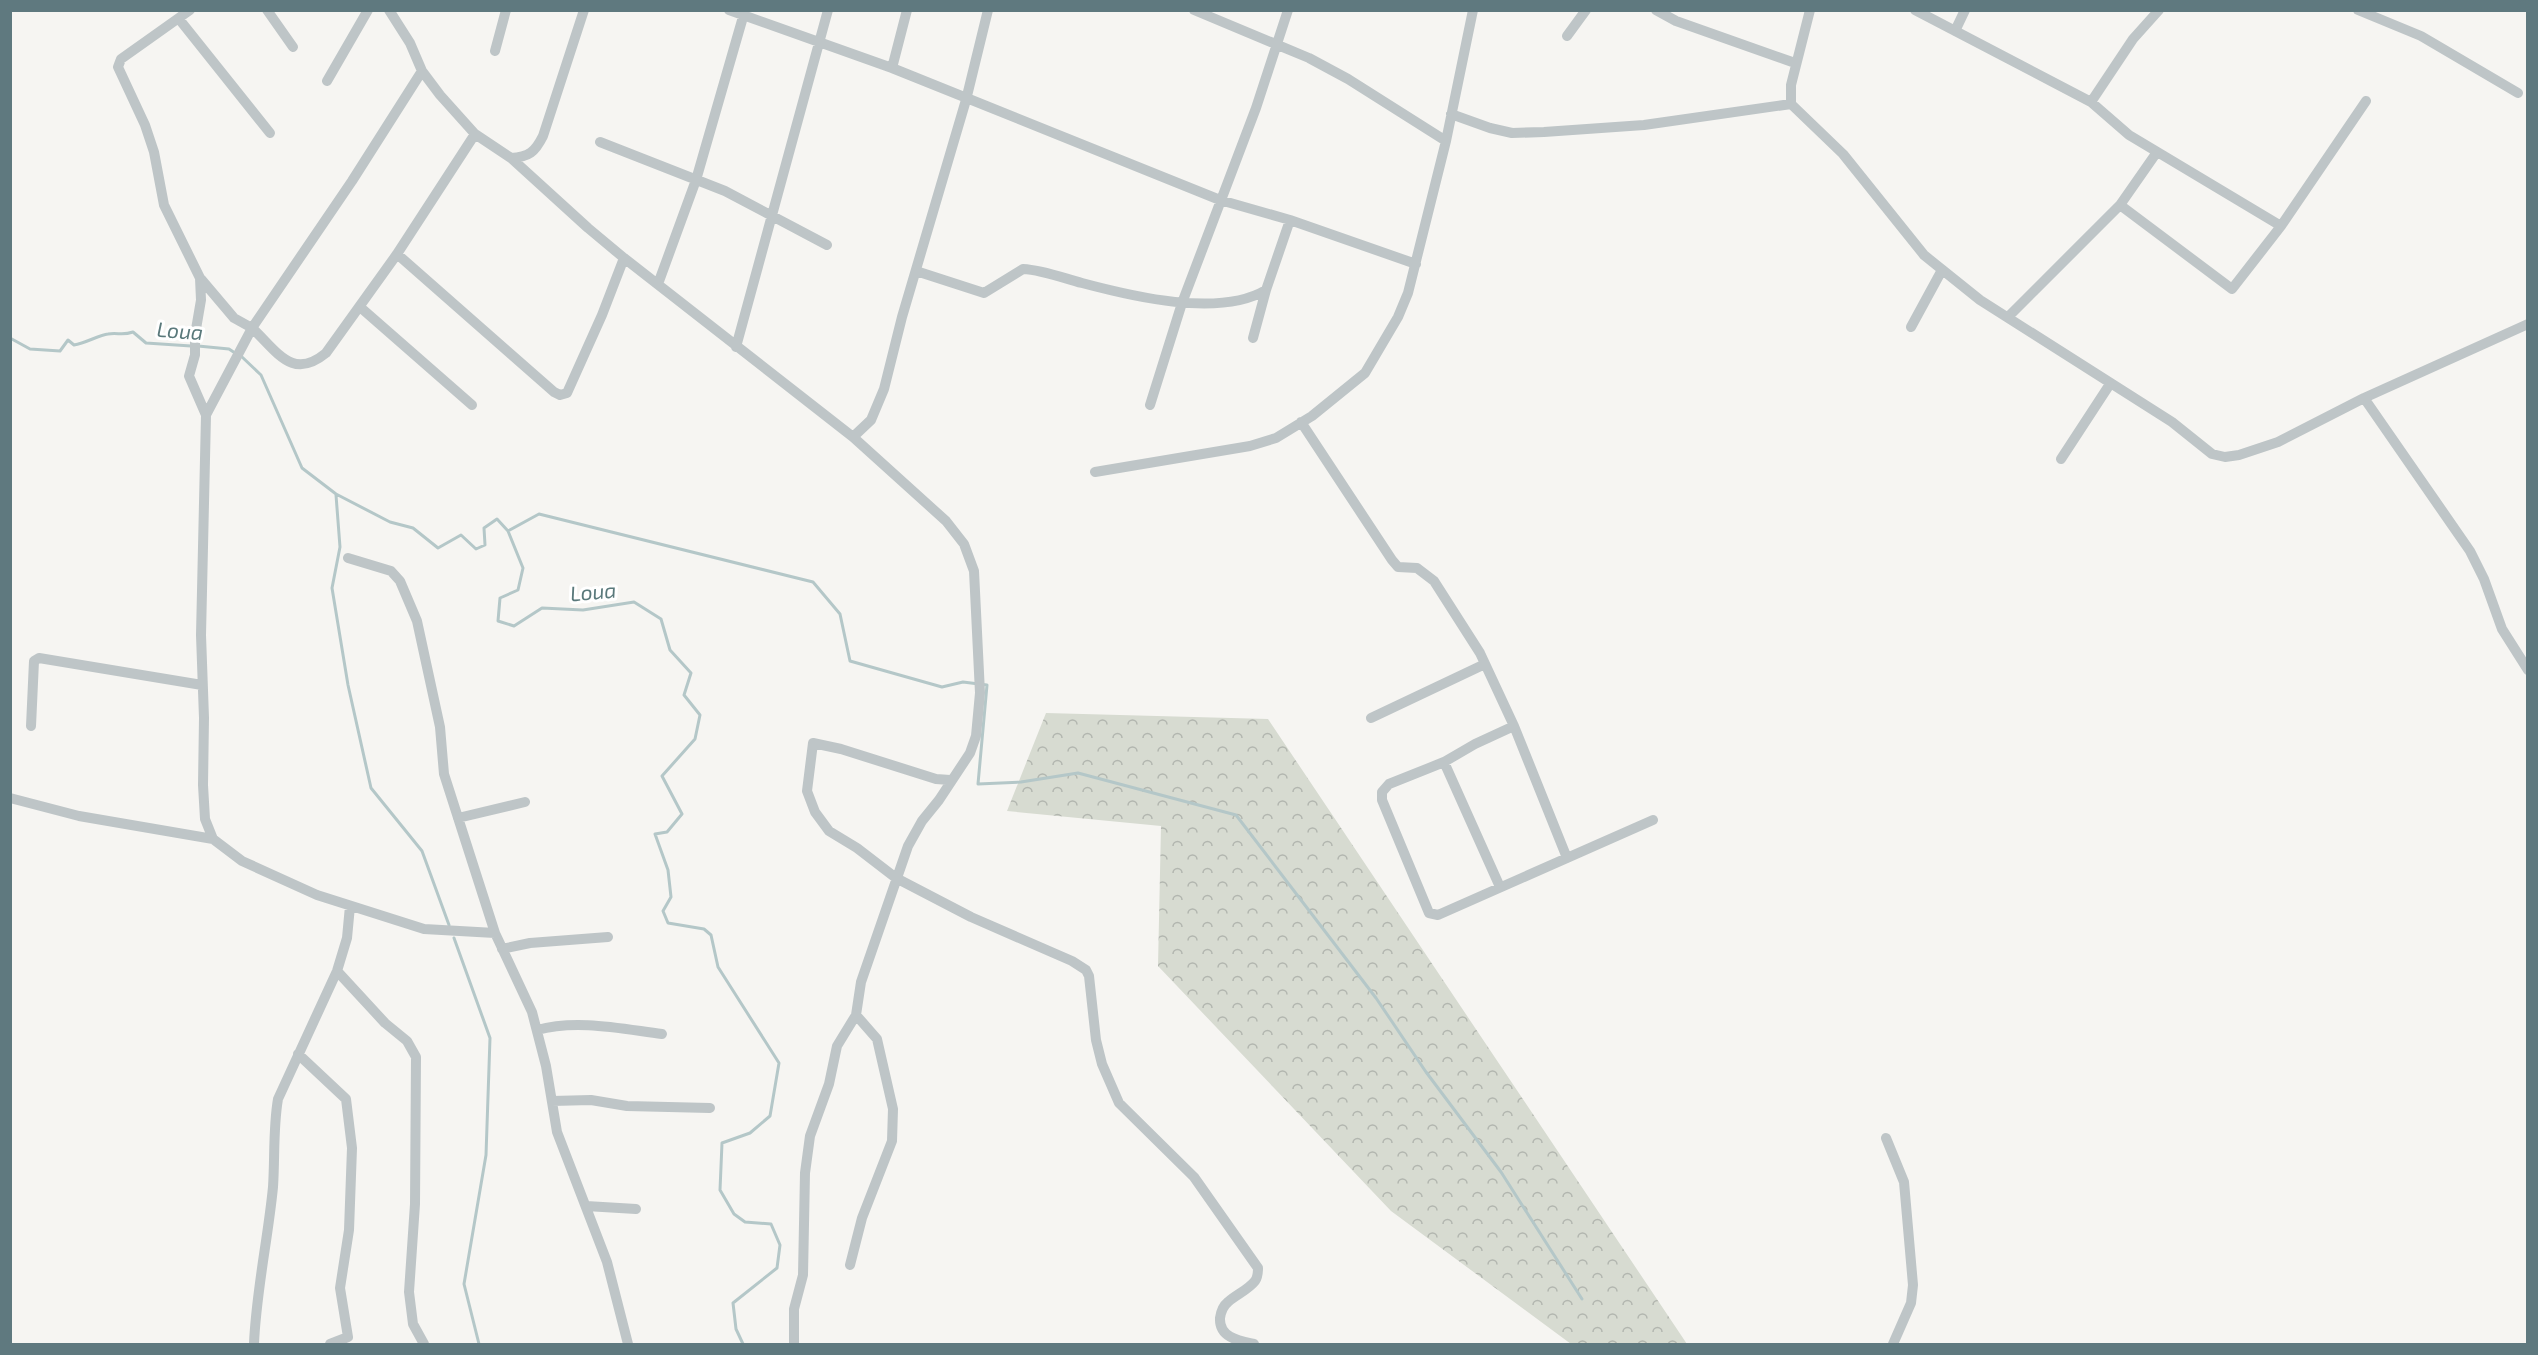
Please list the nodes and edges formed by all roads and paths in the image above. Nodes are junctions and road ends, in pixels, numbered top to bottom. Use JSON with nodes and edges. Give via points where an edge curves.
{"nodes":[{"id":1,"x":190,"y":10,"type":"edge"},
{"id":2,"x":267,"y":10,"type":"edge"},
{"id":3,"x":368,"y":10,"type":"edge"},
{"id":4,"x":389,"y":10,"type":"edge"},
{"id":5,"x":506,"y":10,"type":"edge"},
{"id":6,"x":584,"y":10,"type":"edge"},
{"id":7,"x":729,"y":10,"type":"edge"},
{"id":8,"x":828,"y":10,"type":"edge"},
{"id":9,"x":907,"y":10,"type":"edge"},
{"id":10,"x":988,"y":10,"type":"edge"},
{"id":11,"x":1194,"y":10,"type":"edge"},
{"id":12,"x":1288,"y":10,"type":"edge"},
{"id":13,"x":1473,"y":10,"type":"edge"},
{"id":14,"x":1586,"y":10,"type":"edge"},
{"id":15,"x":1656,"y":10,"type":"edge"},
{"id":16,"x":1810,"y":10,"type":"edge"},
{"id":17,"x":1915,"y":10,"type":"edge"},
{"id":18,"x":1965,"y":10,"type":"edge"},
{"id":19,"x":2159,"y":10,"type":"edge"},
{"id":20,"x":2358,"y":10,"type":"edge"},
{"id":21,"x":744,"y":13,"type":"edge"},
{"id":22,"x":179,"y":19,"type":"junction"},
{"id":23,"x":1955,"y":31,"type":"junction"},
{"id":24,"x":1567,"y":36,"type":"dead end"},
{"id":25,"x":819,"y":42,"type":"junction"},
{"id":26,"x":1277,"y":45,"type":"junction"},
{"id":27,"x":293,"y":47,"type":"dead end"},
{"id":28,"x":495,"y":51,"type":"dead end"},
{"id":29,"x":1795,"y":63,"type":"junction"},
{"id":30,"x":892,"y":68,"type":"junction"},
{"id":31,"x":422,"y":70,"type":"junction"},
{"id":32,"x":327,"y":81,"type":"dead end"},
{"id":33,"x":2518,"y":93,"type":"dead end"},
{"id":34,"x":966,"y":100,"type":"junction"},
{"id":35,"x":2366,"y":101,"type":"dead end"},
{"id":36,"x":2091,"y":102,"type":"junction"},
{"id":37,"x":1791,"y":104,"type":"junction"},
{"id":38,"x":1451,"y":114,"type":"junction"},
{"id":39,"x":270,"y":133,"type":"dead end"},
{"id":40,"x":475,"y":134,"type":"junction"},
{"id":41,"x":1446,"y":141,"type":"junction"},
{"id":42,"x":600,"y":142,"type":"dead end"},
{"id":43,"x":2157,"y":152,"type":"junction"},
{"id":44,"x":511,"y":158,"type":"junction"},
{"id":45,"x":696,"y":180,"type":"junction"},
{"id":46,"x":1220,"y":200,"type":"junction"},
{"id":47,"x":2120,"y":205,"type":"junction"},
{"id":48,"x":772,"y":218,"type":"junction"},
{"id":49,"x":1290,"y":220,"type":"junction"},
{"id":50,"x":2281,"y":226,"type":"junction"},
{"id":51,"x":827,"y":245,"type":"dead end"},
{"id":52,"x":397,"y":254,"type":"junction"},
{"id":53,"x":624,"y":258,"type":"junction"},
{"id":54,"x":1416,"y":264,"type":"junction"},
{"id":55,"x":1942,"y":270,"type":"junction"},
{"id":56,"x":916,"y":271,"type":"junction"},
{"id":57,"x":200,"y":278,"type":"junction"},
{"id":58,"x":658,"y":284,"type":"junction"},
{"id":59,"x":1266,"y":290,"type":"junction"},
{"id":60,"x":1182,"y":303,"type":"junction"},
{"id":61,"x":360,"y":307,"type":"junction"},
{"id":62,"x":2008,"y":317,"type":"junction"},
{"id":63,"x":2528,"y":324,"type":"edge"},
{"id":64,"x":1911,"y":327,"type":"dead end"},
{"id":65,"x":252,"y":328,"type":"junction"},
{"id":66,"x":1252,"y":338,"type":"dead end"},
{"id":67,"x":736,"y":347,"type":"junction"},
{"id":68,"x":2110,"y":384,"type":"junction"},
{"id":69,"x":2364,"y":398,"type":"junction"},
{"id":70,"x":472,"y":405,"type":"dead end"},
{"id":71,"x":1150,"y":405,"type":"dead end"},
{"id":72,"x":206,"y":415,"type":"junction"},
{"id":73,"x":1301,"y":422,"type":"junction"},
{"id":74,"x":853,"y":437,"type":"junction"},
{"id":75,"x":2061,"y":459,"type":"dead end"},
{"id":76,"x":1095,"y":472,"type":"dead end"},
{"id":77,"x":348,"y":558,"type":"dead end"},
{"id":78,"x":1485,"y":664,"type":"junction"},
{"id":79,"x":2528,"y":670,"type":"edge"},
{"id":80,"x":202,"y":685,"type":"junction"},
{"id":81,"x":1371,"y":718,"type":"dead end"},
{"id":82,"x":31,"y":726,"type":"dead end"},
{"id":83,"x":1514,"y":726,"type":"junction"},
{"id":84,"x":1444,"y":762,"type":"junction"},
{"id":85,"x":950,"y":780,"type":"junction"},
{"id":86,"x":10,"y":798,"type":"edge"},
{"id":87,"x":525,"y":801,"type":"dead end"},
{"id":88,"x":458,"y":818,"type":"junction"},
{"id":89,"x":1653,"y":820,"type":"dead end"},
{"id":90,"x":213,"y":838,"type":"junction"},
{"id":91,"x":1567,"y":858,"type":"junction"},
{"id":92,"x":896,"y":878,"type":"junction"},
{"id":93,"x":1500,"y":887,"type":"junction"},
{"id":94,"x":350,"y":906,"type":"junction"},
{"id":95,"x":495,"y":933,"type":"junction"},
{"id":96,"x":608,"y":937,"type":"dead end"},
{"id":97,"x":502,"y":948,"type":"junction"},
{"id":98,"x":337,"y":971,"type":"junction"},
{"id":99,"x":856,"y":1015,"type":"junction"},
{"id":100,"x":537,"y":1030,"type":"junction"},
{"id":101,"x":662,"y":1034,"type":"dead end"},
{"id":102,"x":298,"y":1054,"type":"junction"},
{"id":103,"x":552,"y":1101,"type":"junction"},
{"id":104,"x":710,"y":1108,"type":"dead end"},
{"id":105,"x":1886,"y":1138,"type":"dead end"},
{"id":106,"x":586,"y":1206,"type":"junction"},
{"id":107,"x":636,"y":1209,"type":"dead end"},
{"id":108,"x":850,"y":1265,"type":"dead end"},
{"id":109,"x":350,"y":1341,"type":"edge"},
{"id":110,"x":254,"y":1344,"type":"edge"},
{"id":111,"x":330,"y":1344,"type":"edge"},
{"id":112,"x":424,"y":1344,"type":"edge"},
{"id":113,"x":628,"y":1344,"type":"edge"},
{"id":114,"x":794,"y":1344,"type":"edge"},
{"id":115,"x":1254,"y":1344,"type":"edge"},
{"id":116,"x":1893,"y":1344,"type":"edge"}],
"edges":[{"from":1,"to":22,"type":"street"},
{"from":2,"to":27,"type":"street"},
{"from":3,"to":32,"type":"street"},
{"from":4,"to":31,"type":"street"},
{"from":5,"to":28,"type":"street"},
{"from":6,"to":44,"type":"street","via":[[543,136],[535,151],[525,158]]},
{"from":7,"to":21,"type":"street"},
{"from":8,"to":25,"type":"street"},
{"from":9,"to":30,"type":"street"},
{"from":10,"to":34,"type":"street"},
{"from":11,"to":26,"type":"street"},
{"from":12,"to":26,"type":"street"},
{"from":13,"to":38,"type":"street"},
{"from":14,"to":24,"type":"street"},
{"from":15,"to":29,"type":"street","via":[[1676,21]]},
{"from":16,"to":29,"type":"street"},
{"from":17,"to":23,"type":"street"},
{"from":18,"to":23,"type":"street"},
{"from":19,"to":36,"type":"street","via":[[2133,39]]},
{"from":20,"to":33,"type":"street","via":[[2421,36]]},
{"from":21,"to":25,"type":"street"},
{"from":21,"to":45,"type":"street"},
{"from":22,"to":39,"type":"street"},
{"from":22,"to":57,"type":"street","via":[[121,59],[118,67],[154,152],[164,206]]},
{"from":23,"to":36,"type":"street"},
{"from":25,"to":30,"type":"street"},
{"from":25,"to":48,"type":"street"},
{"from":26,"to":41,"type":"street","via":[[1348,79]]},
{"from":26,"to":46,"type":"street"},
{"from":29,"to":37,"type":"street"},
{"from":30,"to":34,"type":"street"},
{"from":31,"to":40,"type":"street"},
{"from":31,"to":65,"type":"street","via":[[352,182]]},
{"from":34,"to":46,"type":"street"},
{"from":34,"to":56,"type":"street"},
{"from":35,"to":50,"type":"street"},
{"from":36,"to":43,"type":"street","via":[[2129,135]]},
{"from":37,"to":38,"type":"street","via":[[1644,125],[1512,133]]},
{"from":37,"to":55,"type":"street","via":[[1843,154],[1917,247]]},
{"from":38,"to":41,"type":"street"},
{"from":40,"to":44,"type":"street"},
{"from":40,"to":52,"type":"street"},
{"from":41,"to":54,"type":"street"},
{"from":42,"to":45,"type":"street"},
{"from":43,"to":47,"type":"street"},
{"from":43,"to":50,"type":"street"},
{"from":44,"to":53,"type":"street"},
{"from":45,"to":48,"type":"street","via":[[725,191]]},
{"from":45,"to":58,"type":"street"},
{"from":46,"to":49,"type":"street"},
{"from":46,"to":60,"type":"street"},
{"from":47,"to":50,"type":"street","via":[[2232,289]]},
{"from":47,"to":62,"type":"street"},
{"from":48,"to":51,"type":"street"},
{"from":48,"to":67,"type":"street"},
{"from":49,"to":54,"type":"street"},
{"from":49,"to":59,"type":"street"},
{"from":52,"to":53,"type":"street","via":[[560,395],[567,393]]},
{"from":52,"to":61,"type":"street"},
{"from":53,"to":58,"type":"street"},
{"from":54,"to":73,"type":"street","via":[[1398,317],[1365,373]]},
{"from":55,"to":62,"type":"street"},
{"from":55,"to":64,"type":"street"},
{"from":56,"to":60,"type":"street","via":[[984,293],[1018,271],[1029,269],[1123,294]]},
{"from":56,"to":74,"type":"street","via":[[880,402],[871,420]]},
{"from":57,"to":65,"type":"street","via":[[234,318]]},
{"from":57,"to":72,"type":"street","via":[[195,355],[189,376]]},
{"from":58,"to":67,"type":"street"},
{"from":59,"to":60,"type":"street","via":[[1242,299]]},
{"from":59,"to":66,"type":"street"},
{"from":60,"to":71,"type":"street"},
{"from":61,"to":65,"type":"street","via":[[326,353],[303,366],[291,364]]},
{"from":61,"to":70,"type":"street"},
{"from":62,"to":68,"type":"street"},
{"from":63,"to":69,"type":"street"},
{"from":65,"to":72,"type":"street"},
{"from":67,"to":74,"type":"street"},
{"from":68,"to":69,"type":"street","via":[[2172,422],[2212,454],[2225,457],[2278,442]]},
{"from":68,"to":75,"type":"street"},
{"from":69,"to":79,"type":"street","via":[[2470,551],[2502,629]]},
{"from":72,"to":80,"type":"street"},
{"from":73,"to":76,"type":"street","via":[[1276,438],[1250,446]]},
{"from":73,"to":78,"type":"street","via":[[1392,560],[1398,567],[1417,568],[1434,581]]},
{"from":74,"to":85,"type":"street","via":[[946,521],[964,544],[974,571],[981,679],[976,736]]},
{"from":77,"to":88,"type":"street","via":[[391,571],[400,581],[417,621],[440,727],[444,774]]},
{"from":78,"to":81,"type":"street"},
{"from":78,"to":83,"type":"street"},
{"from":80,"to":82,"type":"street","via":[[39,658],[34,661]]},
{"from":80,"to":90,"type":"street","via":[[205,819]]},
{"from":83,"to":84,"type":"street"},
{"from":83,"to":91,"type":"street"},
{"from":84,"to":93,"type":"street"},
{"from":84,"to":93,"type":"street","via":[[1389,784],[1382,795],[1427,910],[1437,915]]},
{"from":85,"to":92,"type":"street","via":[[908,846]]},
{"from":85,"to":92,"type":"street","via":[[922,776],[813,743],[807,791],[815,812],[829,831]]},
{"from":86,"to":90,"type":"street","via":[[79,816]]},
{"from":87,"to":88,"type":"street"},
{"from":88,"to":95,"type":"street"},
{"from":89,"to":91,"type":"street"},
{"from":90,"to":94,"type":"street","via":[[242,861],[317,896]]},
{"from":91,"to":93,"type":"street"},
{"from":92,"to":99,"type":"street","via":[[861,982]]},
{"from":92,"to":115,"type":"street","via":[[1086,970],[1099,1053],[1119,1103],[1194,1177],[1258,1268],[1253,1284],[1228,1302],[1220,1316],[1228,1336]]},
{"from":94,"to":95,"type":"street","via":[[424,929]]},
{"from":94,"to":98,"type":"street","via":[[347,938]]},
{"from":95,"to":97,"type":"street"},
{"from":96,"to":97,"type":"street"},
{"from":97,"to":100,"type":"street"},
{"from":98,"to":102,"type":"street"},
{"from":98,"to":112,"type":"street","via":[[407,1041],[416,1057],[415,1204],[409,1292],[413,1324]]},
{"from":99,"to":108,"type":"street","via":[[877,1040],[892,1109],[891,1141],[862,1218]]},
{"from":99,"to":114,"type":"street","via":[[837,1046],[829,1084],[810,1136],[805,1173],[803,1275],[794,1309]]},
{"from":100,"to":101,"type":"street","via":[[579,1025]]},
{"from":100,"to":103,"type":"street"},
{"from":102,"to":109,"type":"street","via":[[346,1099],[352,1148],[349,1230],[340,1288]]},
{"from":102,"to":110,"type":"street","via":[[278,1099],[273,1188]]},
{"from":103,"to":104,"type":"street"},
{"from":103,"to":106,"type":"street","via":[[557,1132]]},
{"from":105,"to":116,"type":"street","via":[[1904,1182],[1913,1285],[1911,1303]]},
{"from":106,"to":107,"type":"street"},
{"from":106,"to":113,"type":"street","via":[[608,1262]]},
{"from":109,"to":111,"type":"street"}]}
